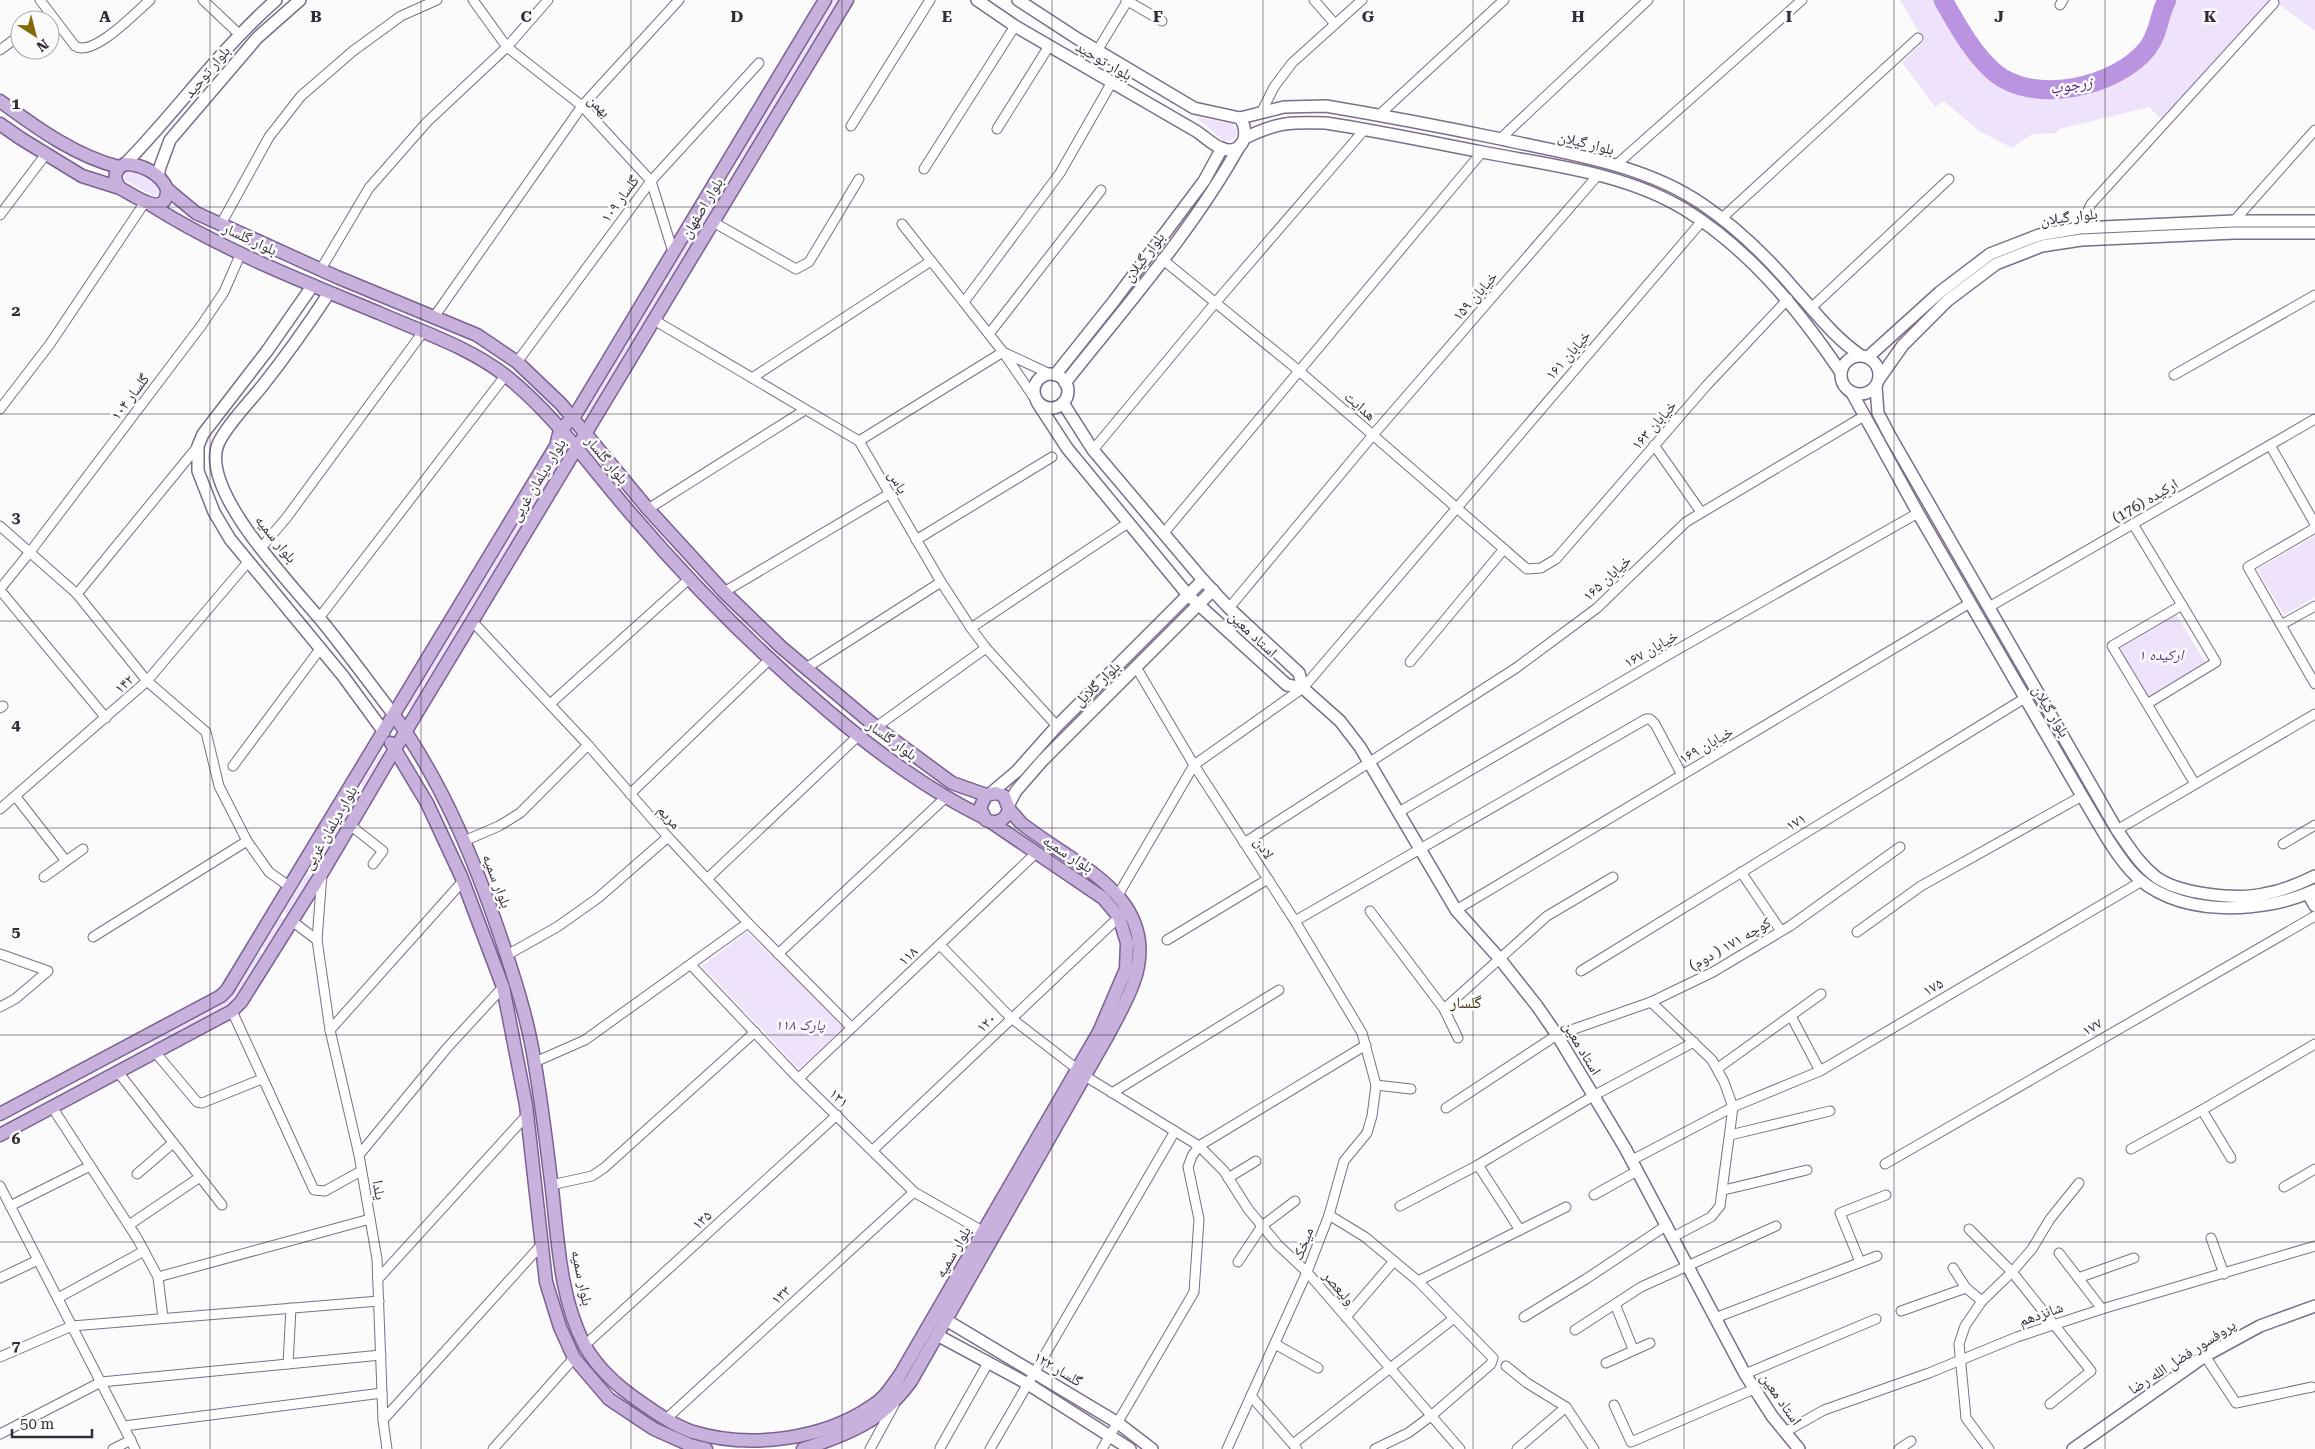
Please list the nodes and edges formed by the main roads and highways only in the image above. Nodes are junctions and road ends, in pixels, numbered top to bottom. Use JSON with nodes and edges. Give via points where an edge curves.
{"nodes":[{"id":1,"x":276,"y":0,"type":"edge"},
{"id":2,"x":300,"y":0,"type":"edge"},
{"id":3,"x":826,"y":0,"type":"edge"},
{"id":4,"x":847,"y":0,"type":"edge"},
{"id":5,"x":977,"y":0,"type":"edge"},
{"id":6,"x":1018,"y":0,"type":"edge"},
{"id":7,"x":239,"y":34,"type":"junction"},
{"id":8,"x":251,"y":44,"type":"junction"},
{"id":9,"x":0,"y":101,"type":"edge"},
{"id":10,"x":1240,"y":118,"type":"junction"},
{"id":11,"x":2,"y":127,"type":"edge"},
{"id":12,"x":1243,"y":142,"type":"junction"},
{"id":13,"x":1220,"y":147,"type":"junction"},
{"id":14,"x":122,"y":165,"type":"junction"},
{"id":15,"x":723,"y":170,"type":"junction"},
{"id":16,"x":158,"y":177,"type":"junction"},
{"id":17,"x":738,"y":180,"type":"junction"},
{"id":18,"x":120,"y":188,"type":"junction"},
{"id":19,"x":167,"y":190,"type":"junction"},
{"id":20,"x":148,"y":204,"type":"junction"},
{"id":21,"x":2315,"y":221,"type":"edge"},
{"id":22,"x":2315,"y":233,"type":"edge"},
{"id":23,"x":321,"y":269,"type":"junction"},
{"id":24,"x":338,"y":277,"type":"junction"},
{"id":25,"x":312,"y":285,"type":"junction"},
{"id":26,"x":329,"y":293,"type":"junction"},
{"id":27,"x":1864,"y":356,"type":"junction"},
{"id":28,"x":1840,"y":371,"type":"junction"},
{"id":29,"x":1052,"y":375,"type":"junction"},
{"id":30,"x":1065,"y":383,"type":"junction"},
{"id":31,"x":1878,"y":383,"type":"junction"},
{"id":32,"x":1852,"y":393,"type":"junction"},
{"id":33,"x":1036,"y":400,"type":"junction"},
{"id":34,"x":1063,"y":403,"type":"junction"},
{"id":35,"x":574,"y":418,"type":"junction"},
{"id":36,"x":560,"y":430,"type":"junction"},
{"id":37,"x":586,"y":432,"type":"junction"},
{"id":38,"x":576,"y":448,"type":"junction"},
{"id":39,"x":261,"y":548,"type":"junction"},
{"id":40,"x":248,"y":562,"type":"junction"},
{"id":41,"x":1203,"y":580,"type":"junction"},
{"id":42,"x":1213,"y":590,"type":"junction"},
{"id":43,"x":1188,"y":594,"type":"junction"},
{"id":44,"x":1198,"y":604,"type":"junction"},
{"id":45,"x":319,"y":618,"type":"junction"},
{"id":46,"x":306,"y":630,"type":"junction"},
{"id":47,"x":1303,"y":688,"type":"junction"},
{"id":48,"x":394,"y":715,"type":"junction"},
{"id":49,"x":384,"y":732,"type":"junction"},
{"id":50,"x":405,"y":732,"type":"junction"},
{"id":51,"x":395,"y":749,"type":"junction"},
{"id":52,"x":989,"y":794,"type":"junction"},
{"id":53,"x":1009,"y":807,"type":"junction"},
{"id":54,"x":987,"y":819,"type":"junction"},
{"id":55,"x":305,"y":863,"type":"junction"},
{"id":56,"x":322,"y":873,"type":"junction"},
{"id":57,"x":2315,"y":876,"type":"edge"},
{"id":58,"x":2311,"y":892,"type":"edge"},
{"id":59,"x":2315,"y":906,"type":"edge"},
{"id":60,"x":507,"y":955,"type":"junction"},
{"id":61,"x":493,"y":961,"type":"junction"},
{"id":62,"x":1081,"y":1073,"type":"junction"},
{"id":63,"x":542,"y":1112,"type":"junction"},
{"id":64,"x":0,"y":1114,"type":"edge"},
{"id":65,"x":527,"y":1115,"type":"junction"},
{"id":66,"x":0,"y":1135,"type":"edge"},
{"id":67,"x":1019,"y":1182,"type":"junction"},
{"id":68,"x":558,"y":1240,"type":"junction"},
{"id":69,"x":543,"y":1243,"type":"junction"},
{"id":70,"x":2315,"y":1306,"type":"edge"},
{"id":71,"x":941,"y":1317,"type":"junction"},
{"id":72,"x":932,"y":1332,"type":"junction"},
{"id":73,"x":1793,"y":1448,"type":"edge"},
{"id":74,"x":706,"y":1449,"type":"edge"},
{"id":75,"x":803,"y":1449,"type":"edge"},
{"id":76,"x":1130,"y":1449,"type":"edge"},
{"id":77,"x":1152,"y":1449,"type":"edge"},
{"id":78,"x":2072,"y":1449,"type":"edge"}],
"edges":[{"from":1,"to":7,"type":"main road","name":"بلوار توحید"},
{"from":2,"to":8,"type":"main road","name":"بلوار توحید"},
{"from":3,"to":15,"type":"main road","name":"بلوار اصفهان"},
{"from":4,"to":17,"type":"main road","name":"بلوار اصفهان"},
{"from":5,"to":13,"type":"main road","name":"بلوار توحید","via":[[1015,26]]},
{"from":6,"to":10,"type":"main road","name":"بلوار توحید","via":[[1194,108]]},
{"from":7,"to":8,"type":"main road"},
{"from":7,"to":14,"type":"main road","name":"بلوار توحید","via":[[157,130]]},
{"from":8,"to":16,"type":"main road","name":"بلوار توحید","via":[[170,140]]},
{"from":9,"to":14,"type":"main road","via":[[85,156]]},
{"from":10,"to":12,"type":"main road","via":[[1245,125]]},
{"from":10,"to":27,"type":"main road","name":"بلوار گیلان","via":[[1284,107],[1326,106],[1578,154],[1616,165],[1690,197],[1721,219],[1758,251],[1840,341]]},
{"from":11,"to":18,"type":"main road","via":[[82,176]]},
{"from":12,"to":13,"type":"main road","via":[[1234,148]]},
{"from":12,"to":28,"type":"main road","name":"بلوار گیلان","via":[[1264,129],[1288,122],[1326,123],[1568,167],[1655,195],[1702,221],[1743,255],[1788,299]]},
{"from":12,"to":30,"type":"main road","name":"بلوار گیلان","via":[[1223,176],[1162,259]]},
{"from":13,"to":29,"type":"main road","name":"بلوار گیلان","via":[[1204,181],[1114,301]]},
{"from":14,"to":16,"type":"main road","via":[[139,166]]},
{"from":14,"to":18,"type":"main road","via":[[115,178]]},
{"from":15,"to":17,"type":"main road","via":[[722,177],[726,183],[733,184]]},
{"from":15,"to":35,"type":"main road","name":"بلوار اصفهان"},
{"from":16,"to":19,"type":"main road","name":"بلوار گلسار"},
{"from":17,"to":37,"type":"main road","name":"بلوار اصفهان"},
{"from":18,"to":20,"type":"main road","name":"بلوار گلسار"},
{"from":19,"to":20,"type":"main road","via":[[160,204]]},
{"from":19,"to":23,"type":"main road","name":"بلوار گلسار","via":[[196,212]]},
{"from":20,"to":25,"type":"main road","name":"بلوار گلسار","via":[[188,229]]},
{"from":21,"to":27,"type":"main road","name":"بلوار گیلان","via":[[2080,228],[2040,235],[1990,254]]},
{"from":22,"to":31,"type":"main road","name":"بلوار گیلان","via":[[2234,233],[2091,240],[2042,246],[1996,264],[1947,301],[1903,345]]},
{"from":23,"to":24,"type":"main road","name":"بلوار گلسار"},
{"from":23,"to":25,"type":"main road"},
{"from":24,"to":26,"type":"main road"},
{"from":24,"to":35,"type":"main road","name":"بلوار گلسار","via":[[477,335],[518,362]]},
{"from":25,"to":26,"type":"main road","name":"بلوار گلسار"},
{"from":25,"to":40,"type":"main road","via":[[267,351],[210,423],[198,446],[198,471],[205,490],[230,539]]},
{"from":26,"to":36,"type":"main road","name":"بلوار گلسار","via":[[468,351],[538,404]]},
{"from":26,"to":39,"type":"main road","name":"بلوار سمیه","via":[[281,362],[224,434],[216,450],[216,467],[230,504]]},
{"from":27,"to":28,"type":"main road","via":[[1851,357]]},
{"from":27,"to":31,"type":"main road","via":[[1875,362],[1879,370]]},
{"from":28,"to":32,"type":"main road","via":[[1845,388]]},
{"from":29,"to":30,"type":"main road"},
{"from":29,"to":33,"type":"main road","via":[[1036,382]]},
{"from":30,"to":34,"type":"main road","via":[[1067,397]]},
{"from":31,"to":32,"type":"main road","via":[[1869,392]]},
{"from":31,"to":57,"type":"main road","name":"بلوار گیلان","via":[[1878,413],[2117,830],[2139,862],[2158,878],[2186,890],[2223,896],[2263,894]]},
{"from":32,"to":58,"type":"main road","name":"بلوار گیلان","via":[[1970,604],[2106,836],[2130,870],[2142,881],[2179,900],[2222,909],[2265,906],[2297,899]]},
{"from":33,"to":34,"type":"main road","via":[[1041,406],[1052,408]]},
{"from":33,"to":43,"type":"main road","via":[[1067,448]]},
{"from":34,"to":41,"type":"main road","via":[[1093,450]]},
{"from":35,"to":36,"type":"main road","name":"بلوار دیلمان غربی"},
{"from":35,"to":37,"type":"main road","name":"بلوار گلسار"},
{"from":36,"to":38,"type":"main road","name":"بلوار گلسار"},
{"from":36,"to":48,"type":"main road","name":"بلوار دیلمان غربی","via":[[556,446]]},
{"from":37,"to":38,"type":"main road","name":"بلوار دیلمان غربی"},
{"from":37,"to":52,"type":"main road","name":"بلوار گلسار","via":[[648,509],[724,592],[806,668],[876,727],[952,783]]},
{"from":38,"to":50,"type":"main road","name":"بلوار دیلمان غربی"},
{"from":38,"to":54,"type":"main road","name":"بلوار گلسار","via":[[689,579],[769,660],[858,736],[946,798]]},
{"from":39,"to":40,"type":"main road"},
{"from":39,"to":45,"type":"main road","name":"بلوار سمیه"},
{"from":40,"to":46,"type":"main road"},
{"from":41,"to":42,"type":"main road","name":"استاد معین"},
{"from":41,"to":43,"type":"main road","name":"بلوار گلایل"},
{"from":42,"to":44,"type":"main road","name":"بلوار گلایل"},
{"from":42,"to":47,"type":"main road","name":"استاد معین","via":[[1299,673]]},
{"from":43,"to":44,"type":"main road","name":"استاد معین"},
{"from":43,"to":52,"type":"main road","name":"بلوار گلایل","via":[[1017,771]]},
{"from":44,"to":47,"type":"main road","name":"استاد معین","via":[[1287,685]]},
{"from":44,"to":53,"type":"main road","name":"بلوار گلایل","via":[[1026,778],[1012,796]]},
{"from":45,"to":46,"type":"main road"},
{"from":45,"to":48,"type":"main road","name":"بلوار سمیه"},
{"from":46,"to":49,"type":"main road"},
{"from":47,"to":73,"type":"main road","name":"استاد معین","via":[[1340,721],[1399,812],[1456,910],[1499,958],[1557,1035],[1667,1225],[1745,1374]]},
{"from":48,"to":49,"type":"main road","name":"بلوار دیلمان غربی"},
{"from":48,"to":50,"type":"main road","name":"بلوار سمیه"},
{"from":49,"to":51,"type":"main road"},
{"from":49,"to":55,"type":"main road","name":"بلوار دیلمان غربی"},
{"from":50,"to":51,"type":"main road","name":"بلوار دیلمان غربی"},
{"from":50,"to":60,"type":"main road","name":"بلوار سمیه","via":[[443,794]]},
{"from":51,"to":56,"type":"main road","name":"بلوار دیلمان غربی"},
{"from":51,"to":61,"type":"main road","via":[[427,803],[463,881]]},
{"from":52,"to":53,"type":"main road","via":[[1000,794]]},
{"from":52,"to":54,"type":"main road","via":[[980,803]]},
{"from":53,"to":54,"type":"main road","via":[[1005,818],[996,822]]},
{"from":53,"to":62,"type":"main road","name":"بلوار سمیه","via":[[1032,832],[1093,873],[1118,895],[1134,921],[1140,939],[1136,977]]},
{"from":54,"to":62,"type":"main road","name":"بلوار سمیه","via":[[1103,898],[1119,917],[1127,943],[1126,969]]},
{"from":55,"to":56,"type":"main road"},
{"from":55,"to":64,"type":"main road","name":"بلوار دیلمان غربی","via":[[221,996]]},
{"from":56,"to":66,"type":"main road","name":"بلوار دیلمان غربی","via":[[245,997],[232,1011]]},
{"from":58,"to":59,"type":"main road"},
{"from":60,"to":61,"type":"main road"},
{"from":60,"to":63,"type":"main road","name":"بلوار سمیه","via":[[535,1062]]},
{"from":61,"to":65,"type":"main road","via":[[503,987]]},
{"from":62,"to":67,"type":"main road","name":"بلوار سمیه"},
{"from":63,"to":65,"type":"main road"},
{"from":63,"to":68,"type":"main road","name":"بلوار سمیه"},
{"from":65,"to":69,"type":"main road"},
{"from":67,"to":71,"type":"main road","name":"بلوار سمیه"},
{"from":67,"to":71,"type":"main road","name":"بلوار سمیه","via":[[984,1232]]},
{"from":68,"to":69,"type":"main road"},
{"from":68,"to":72,"type":"main road","name":"بلوار سمیه","via":[[574,1320],[597,1363],[619,1387],[666,1419],[694,1433],[733,1442],[788,1440],[841,1423],[873,1406],[887,1392]]},
{"from":69,"to":74,"type":"main road","via":[[546,1282],[574,1358],[609,1399],[654,1429]]},
{"from":70,"to":78,"type":"main road","name":"پروفسور فضل الله رضا","via":[[2260,1326],[2205,1356]]},
{"from":71,"to":72,"type":"main road","name":"بلوار سمیه"},
{"from":71,"to":77,"type":"main road","name":"گلسار ۱۲۲","via":[[1118,1423]]},
{"from":72,"to":75,"type":"main road","name":"بلوار سمیه","via":[[911,1381],[879,1417]]},
{"from":72,"to":76,"type":"main road","name":"گلسار ۱۲۲","via":[[1028,1384]]}]}
